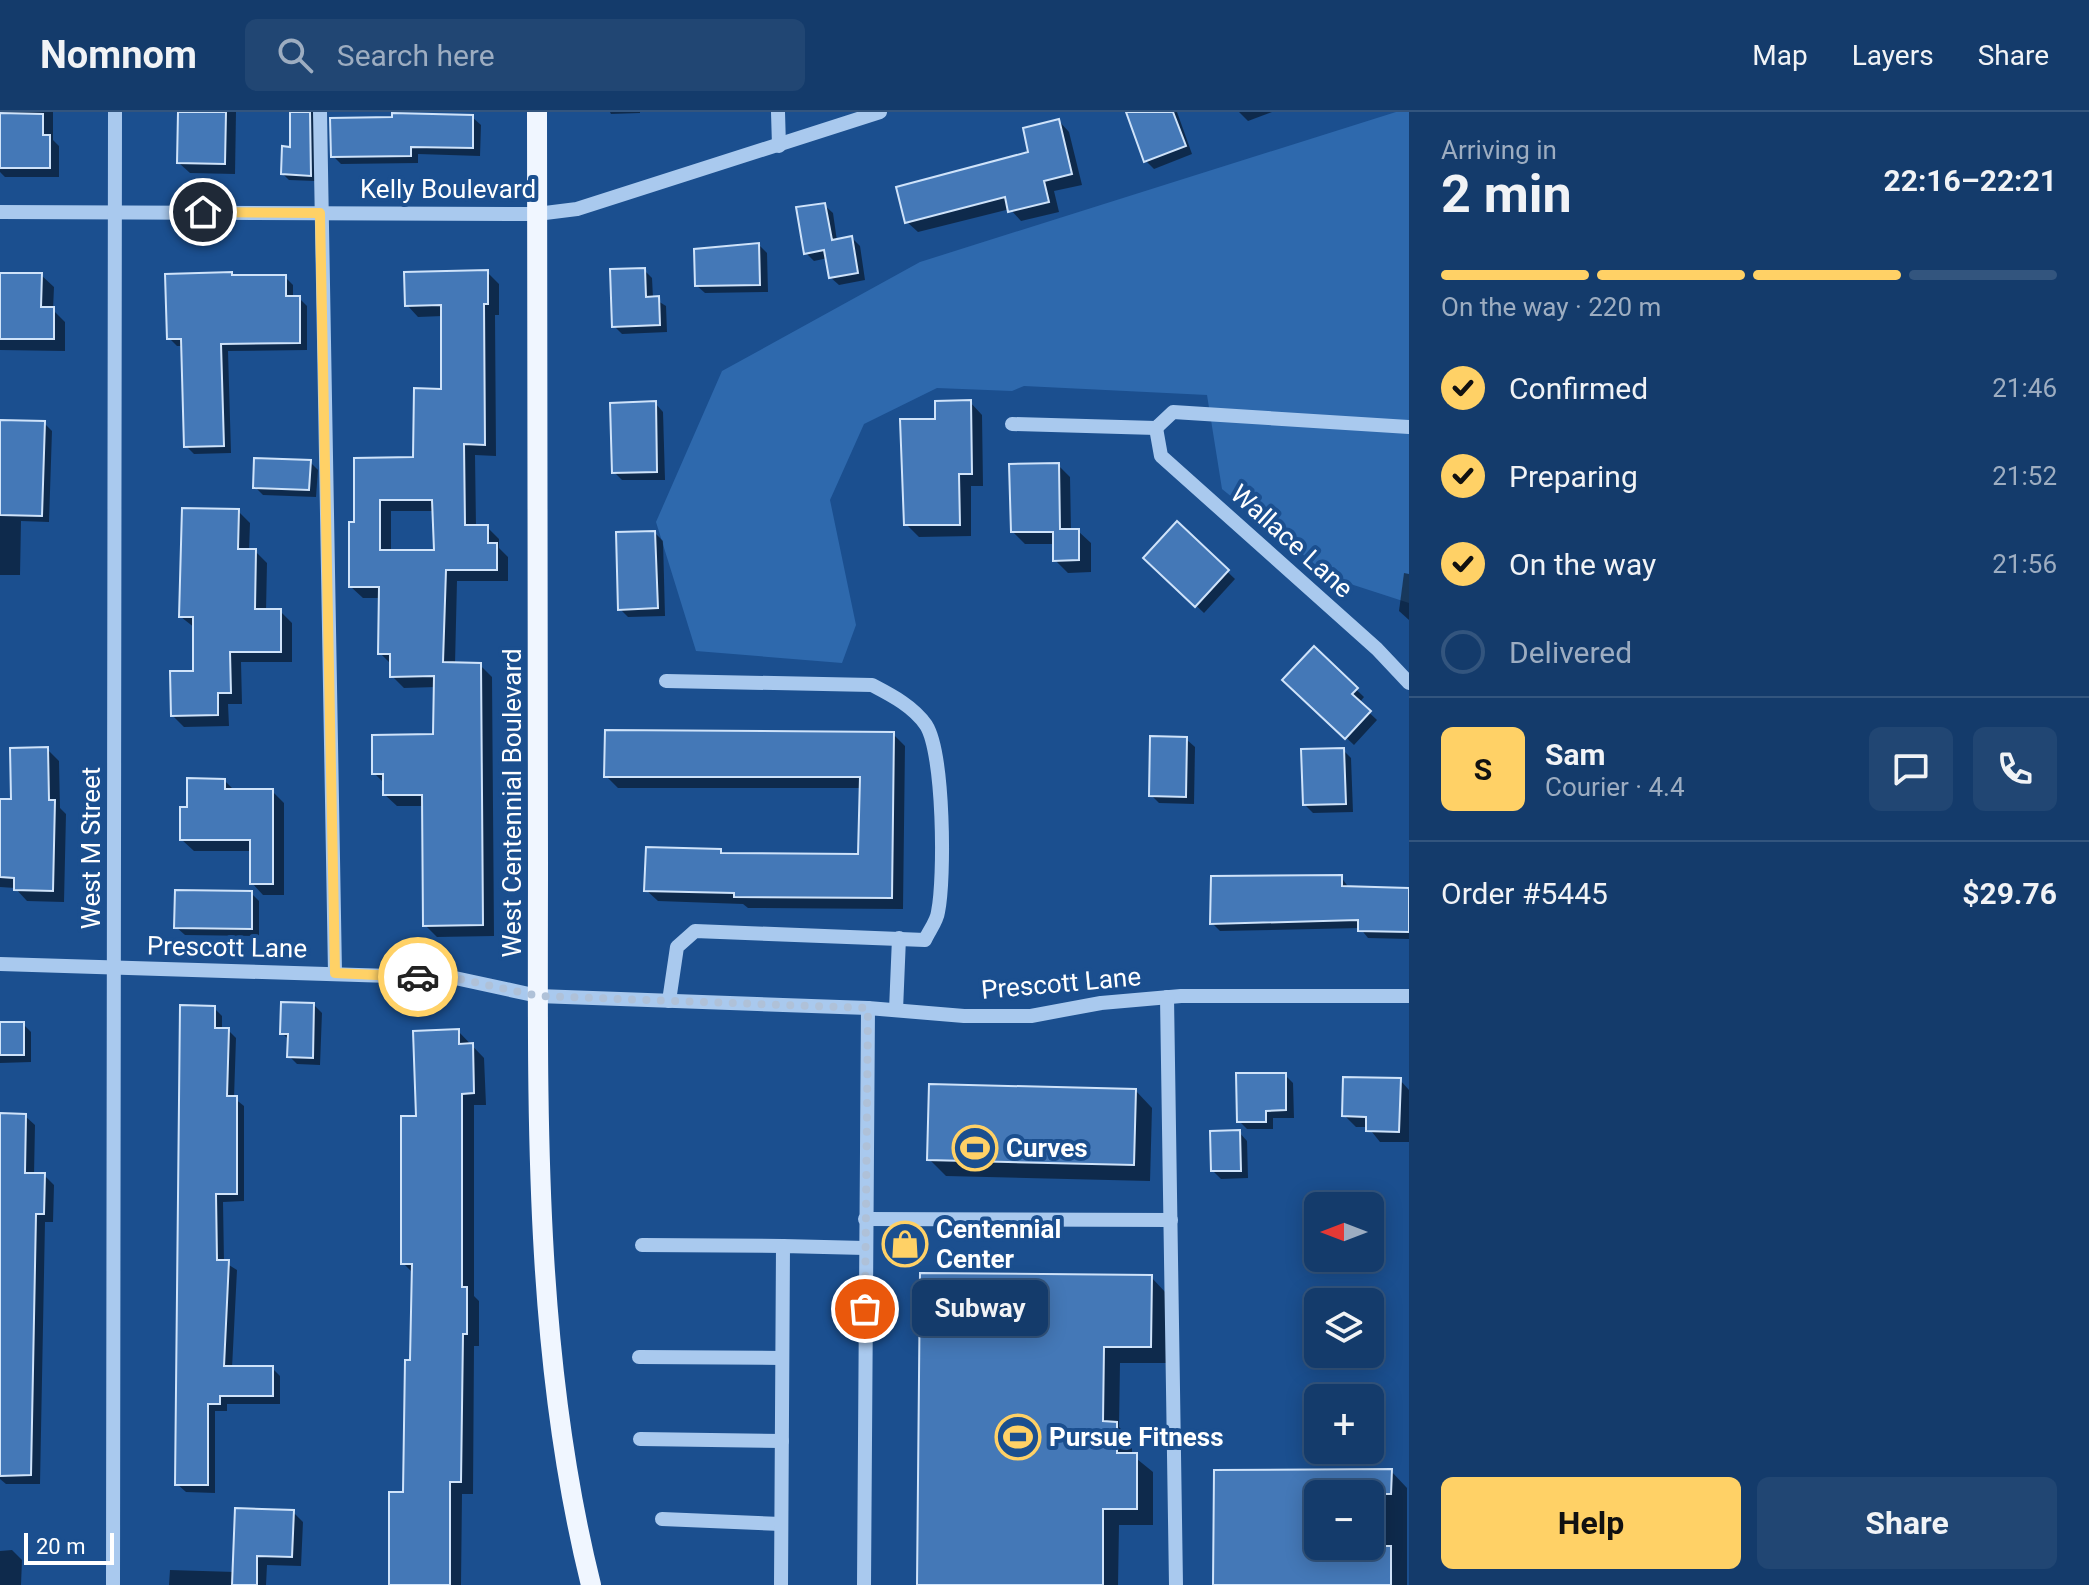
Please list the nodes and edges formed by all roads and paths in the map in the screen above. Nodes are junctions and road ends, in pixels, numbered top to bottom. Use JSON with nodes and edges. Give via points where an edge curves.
{"nodes":[{"id":1,"x":115,"y":112,"type":"edge"},
{"id":2,"x":320,"y":112,"type":"edge"},
{"id":3,"x":537,"y":112,"type":"edge"},
{"id":4,"x":778,"y":112,"type":"edge"},
{"id":5,"x":880,"y":112,"type":"edge"},
{"id":6,"x":779,"y":146,"type":"junction"},
{"id":7,"x":115,"y":211,"type":"junction"},
{"id":8,"x":0,"y":212,"type":"edge"},
{"id":9,"x":320,"y":213,"type":"junction"},
{"id":10,"x":537,"y":214,"type":"junction"},
{"id":11,"x":1012,"y":424,"type":"dead end"},
{"id":12,"x":1409,"y":427,"type":"edge"},
{"id":13,"x":1156,"y":428,"type":"junction"},
{"id":14,"x":1408,"y":679,"type":"edge"},
{"id":15,"x":666,"y":681,"type":"dead end"},
{"id":16,"x":899,"y":938,"type":"junction"},
{"id":17,"x":0,"y":964,"type":"edge"},
{"id":18,"x":115,"y":968,"type":"junction"},
{"id":19,"x":335,"y":973,"type":"junction"},
{"id":20,"x":538,"y":996,"type":"junction"},
{"id":21,"x":1409,"y":996,"type":"edge"},
{"id":22,"x":1167,"y":997,"type":"junction"},
{"id":23,"x":669,"y":1001,"type":"junction"},
{"id":24,"x":868,"y":1008,"type":"junction"},
{"id":25,"x":896,"y":1010,"type":"junction"},
{"id":26,"x":865,"y":1219,"type":"junction"},
{"id":27,"x":1171,"y":1220,"type":"junction"},
{"id":28,"x":642,"y":1245,"type":"dead end"},
{"id":29,"x":783,"y":1246,"type":"junction"},
{"id":30,"x":865,"y":1248,"type":"junction"},
{"id":31,"x":639,"y":1357,"type":"dead end"},
{"id":32,"x":782,"y":1358,"type":"junction"},
{"id":33,"x":640,"y":1439,"type":"dead end"},
{"id":34,"x":782,"y":1441,"type":"junction"},
{"id":35,"x":662,"y":1519,"type":"dead end"},
{"id":36,"x":781,"y":1524,"type":"junction"},
{"id":37,"x":113,"y":1585,"type":"edge"},
{"id":38,"x":591,"y":1585,"type":"edge"},
{"id":39,"x":781,"y":1585,"type":"edge"},
{"id":40,"x":864,"y":1585,"type":"edge"},
{"id":41,"x":1176,"y":1585,"type":"edge"}],
"edges":[{"from":1,"to":7,"type":"street","name":"West M Street"},
{"from":2,"to":9,"type":"street"},
{"from":3,"to":10,"type":"main road","name":"West Centennial Boulevard"},
{"from":4,"to":6,"type":"street"},
{"from":5,"to":6,"type":"street","name":"Kelly Boulevard"},
{"from":6,"to":10,"type":"street","name":"Kelly Boulevard","via":[[577,209]]},
{"from":7,"to":8,"type":"street","name":"Kelly Boulevard"},
{"from":7,"to":9,"type":"street","name":"Kelly Boulevard"},
{"from":7,"to":18,"type":"street","name":"West M Street"},
{"from":9,"to":10,"type":"street","name":"Kelly Boulevard"},
{"from":9,"to":19,"type":"street"},
{"from":10,"to":20,"type":"main road","name":"West Centennial Boulevard"},
{"from":11,"to":13,"type":"street"},
{"from":12,"to":13,"type":"street","via":[[1173,412]]},
{"from":13,"to":14,"type":"street","name":"Wallace Lane","via":[[1161,456]]},
{"from":15,"to":16,"type":"street","via":[[872,685],[901,701],[926,725],[941,785],[938,915],[925,940]]},
{"from":16,"to":23,"type":"street","via":[[695,931],[677,947]]},
{"from":16,"to":25,"type":"street"},
{"from":17,"to":18,"type":"street","name":"Prescott Lane"},
{"from":18,"to":19,"type":"street","name":"Prescott Lane"},
{"from":18,"to":37,"type":"street","name":"West M Street"},
{"from":19,"to":20,"type":"street","name":"Prescott Lane","via":[[455,978]]},
{"from":20,"to":23,"type":"street","name":"Prescott Lane"},
{"from":20,"to":38,"type":"main road","name":"West Centennial Boulevard","via":[[542,1260],[554,1388]]},
{"from":21,"to":22,"type":"street","name":"Prescott Lane"},
{"from":22,"to":25,"type":"street","name":"Prescott Lane","via":[[1031,1016]]},
{"from":22,"to":27,"type":"street"},
{"from":23,"to":24,"type":"street","name":"Prescott Lane"},
{"from":24,"to":25,"type":"street","name":"Prescott Lane"},
{"from":24,"to":26,"type":"street"},
{"from":26,"to":27,"type":"street"},
{"from":26,"to":30,"type":"street"},
{"from":27,"to":41,"type":"street"},
{"from":28,"to":29,"type":"street"},
{"from":29,"to":30,"type":"street"},
{"from":29,"to":32,"type":"street"},
{"from":30,"to":40,"type":"street"},
{"from":31,"to":32,"type":"street"},
{"from":32,"to":34,"type":"street"},
{"from":33,"to":34,"type":"street"},
{"from":34,"to":36,"type":"street"},
{"from":35,"to":36,"type":"street"},
{"from":36,"to":39,"type":"street"}]}
